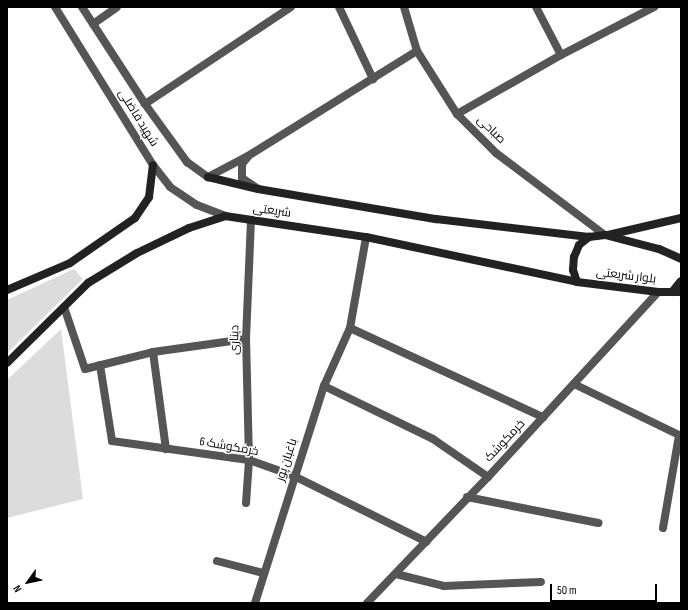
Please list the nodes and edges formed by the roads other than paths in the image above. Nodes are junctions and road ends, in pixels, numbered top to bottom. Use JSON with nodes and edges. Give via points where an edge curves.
{"nodes":[{"id":1,"x":55,"y":7,"type":"edge"},
{"id":2,"x":82,"y":7,"type":"edge"},
{"id":3,"x":117,"y":7,"type":"edge"},
{"id":4,"x":291,"y":7,"type":"edge"},
{"id":5,"x":339,"y":7,"type":"edge"},
{"id":6,"x":404,"y":7,"type":"edge"},
{"id":7,"x":536,"y":7,"type":"edge"},
{"id":8,"x":654,"y":7,"type":"edge"},
{"id":9,"x":92,"y":24,"type":"junction"},
{"id":10,"x":417,"y":51,"type":"junction"},
{"id":11,"x":561,"y":55,"type":"junction"},
{"id":12,"x":373,"y":79,"type":"junction"},
{"id":13,"x":145,"y":104,"type":"junction"},
{"id":14,"x":457,"y":114,"type":"junction"},
{"id":15,"x":248,"y":156,"type":"junction"},
{"id":16,"x":153,"y":165,"type":"junction"},
{"id":17,"x":208,"y":177,"type":"junction"},
{"id":18,"x":258,"y":189,"type":"junction"},
{"id":19,"x":225,"y":216,"type":"junction"},
{"id":20,"x":681,"y":218,"type":"edge"},
{"id":21,"x":252,"y":220,"type":"junction"},
{"id":22,"x":605,"y":235,"type":"junction"},
{"id":23,"x":366,"y":237,"type":"junction"},
{"id":24,"x":589,"y":237,"type":"junction"},
{"id":25,"x":681,"y":259,"type":"edge"},
{"id":26,"x":681,"y":281,"type":"edge"},
{"id":27,"x":577,"y":282,"type":"junction"},
{"id":28,"x":7,"y":290,"type":"edge"},
{"id":29,"x":658,"y":292,"type":"junction"},
{"id":30,"x":672,"y":292,"type":"junction"},
{"id":31,"x":681,"y":292,"type":"edge"},
{"id":32,"x":64,"y":307,"type":"junction"},
{"id":33,"x":350,"y":328,"type":"junction"},
{"id":34,"x":246,"y":339,"type":"junction"},
{"id":35,"x":153,"y":352,"type":"junction"},
{"id":36,"x":7,"y":364,"type":"edge"},
{"id":37,"x":100,"y":365,"type":"junction"},
{"id":38,"x":574,"y":384,"type":"junction"},
{"id":39,"x":324,"y":386,"type":"junction"},
{"id":40,"x":543,"y":417,"type":"junction"},
{"id":41,"x":680,"y":435,"type":"edge"},
{"id":42,"x":166,"y":449,"type":"junction"},
{"id":43,"x":249,"y":460,"type":"junction"},
{"id":44,"x":294,"y":476,"type":"junction"},
{"id":45,"x":488,"y":477,"type":"junction"},
{"id":46,"x":468,"y":497,"type":"junction"},
{"id":47,"x":246,"y":503,"type":"dead end"},
{"id":48,"x":598,"y":523,"type":"dead end"},
{"id":49,"x":663,"y":528,"type":"dead end"},
{"id":50,"x":426,"y":542,"type":"junction"},
{"id":51,"x":217,"y":561,"type":"dead end"},
{"id":52,"x":263,"y":573,"type":"junction"},
{"id":53,"x":396,"y":574,"type":"junction"},
{"id":54,"x":541,"y":582,"type":"dead end"},
{"id":55,"x":255,"y":603,"type":"edge"},
{"id":56,"x":367,"y":603,"type":"edge"}],
"edges":[{"from":1,"to":16,"type":"street","name":"شهید فاضلی"},
{"from":2,"to":9,"type":"street","name":"شهید فاضلی"},
{"from":3,"to":9,"type":"street"},
{"from":4,"to":13,"type":"street"},
{"from":5,"to":12,"type":"street"},
{"from":6,"to":10,"type":"street","name":"صباحی"},
{"from":7,"to":11,"type":"street"},
{"from":8,"to":11,"type":"street"},
{"from":9,"to":13,"type":"street","name":"شهید فاضلی"},
{"from":10,"to":12,"type":"street"},
{"from":10,"to":14,"type":"street","name":"صباحی"},
{"from":11,"to":14,"type":"street"},
{"from":12,"to":15,"type":"street"},
{"from":13,"to":17,"type":"street","name":"شهید فاضلی","via":[[186,162]]},
{"from":14,"to":22,"type":"street","name":"صباحی","via":[[496,153]]},
{"from":15,"to":17,"type":"street"},
{"from":15,"to":18,"type":"street","via":[[242,164],[242,178]]},
{"from":16,"to":19,"type":"street","name":"شهید فاضلی","via":[[170,187],[196,205]]},
{"from":16,"to":28,"type":"main road","via":[[149,197],[135,218],[70,263]]},
{"from":17,"to":18,"type":"main road","name":"شریعتی"},
{"from":18,"to":24,"type":"main road","name":"شریعتی","via":[[436,219]]},
{"from":19,"to":21,"type":"main road","name":"شریعتی"},
{"from":19,"to":32,"type":"main road","name":"شریعتی","via":[[189,228],[137,253],[88,283]]},
{"from":20,"to":22,"type":"main road","name":"شریعتی"},
{"from":21,"to":23,"type":"main road","name":"شریعتی"},
{"from":21,"to":34,"type":"street","name":"دیناری"},
{"from":22,"to":24,"type":"main road","name":"شریعتی"},
{"from":22,"to":25,"type":"main road","via":[[659,249]]},
{"from":23,"to":27,"type":"main road","name":"شریعتی"},
{"from":23,"to":33,"type":"street","name":"باغبان پور"},
{"from":24,"to":27,"type":"main road","via":[[580,245],[574,257],[573,270]]},
{"from":26,"to":30,"type":"main road"},
{"from":27,"to":29,"type":"main road","name":"بلوار شریعتی"},
{"from":29,"to":30,"type":"main road","name":"بلوار شریعتی"},
{"from":29,"to":38,"type":"street","name":"خرمکوشک"},
{"from":30,"to":31,"type":"main road","name":"بلوار شریعتی"},
{"from":32,"to":36,"type":"main road","name":"شریعتی"},
{"from":32,"to":37,"type":"street","via":[[85,369]]},
{"from":33,"to":39,"type":"street","name":"باغبان پور"},
{"from":33,"to":40,"type":"street"},
{"from":34,"to":35,"type":"street"},
{"from":34,"to":43,"type":"street","name":"دیناری"},
{"from":35,"to":37,"type":"street"},
{"from":35,"to":42,"type":"street"},
{"from":37,"to":42,"type":"street","name":"خرمکوشک 6","via":[[112,441]]},
{"from":38,"to":40,"type":"street","name":"خرمکوشک"},
{"from":38,"to":41,"type":"street"},
{"from":39,"to":44,"type":"street","name":"باغبان پور"},
{"from":39,"to":45,"type":"street","via":[[433,439]]},
{"from":40,"to":45,"type":"street","name":"خرمکوشک"},
{"from":41,"to":49,"type":"street"},
{"from":42,"to":43,"type":"street","name":"خرمکوشک 6"},
{"from":43,"to":44,"type":"street","name":"خرمکوشک 6"},
{"from":43,"to":47,"type":"street","name":"دیناری"},
{"from":44,"to":50,"type":"street","name":"خرمکوشک 6"},
{"from":44,"to":52,"type":"street","name":"باغبان پور"},
{"from":45,"to":46,"type":"street","name":"خرمکوشک"},
{"from":46,"to":48,"type":"street"},
{"from":46,"to":50,"type":"street","name":"خرمکوشک"},
{"from":50,"to":53,"type":"street","name":"خرمکوشک"},
{"from":51,"to":52,"type":"street"},
{"from":52,"to":55,"type":"street","name":"باغبان پور"},
{"from":53,"to":54,"type":"street","via":[[444,586]]},
{"from":53,"to":56,"type":"street","name":"خرمکوشک"}]}
